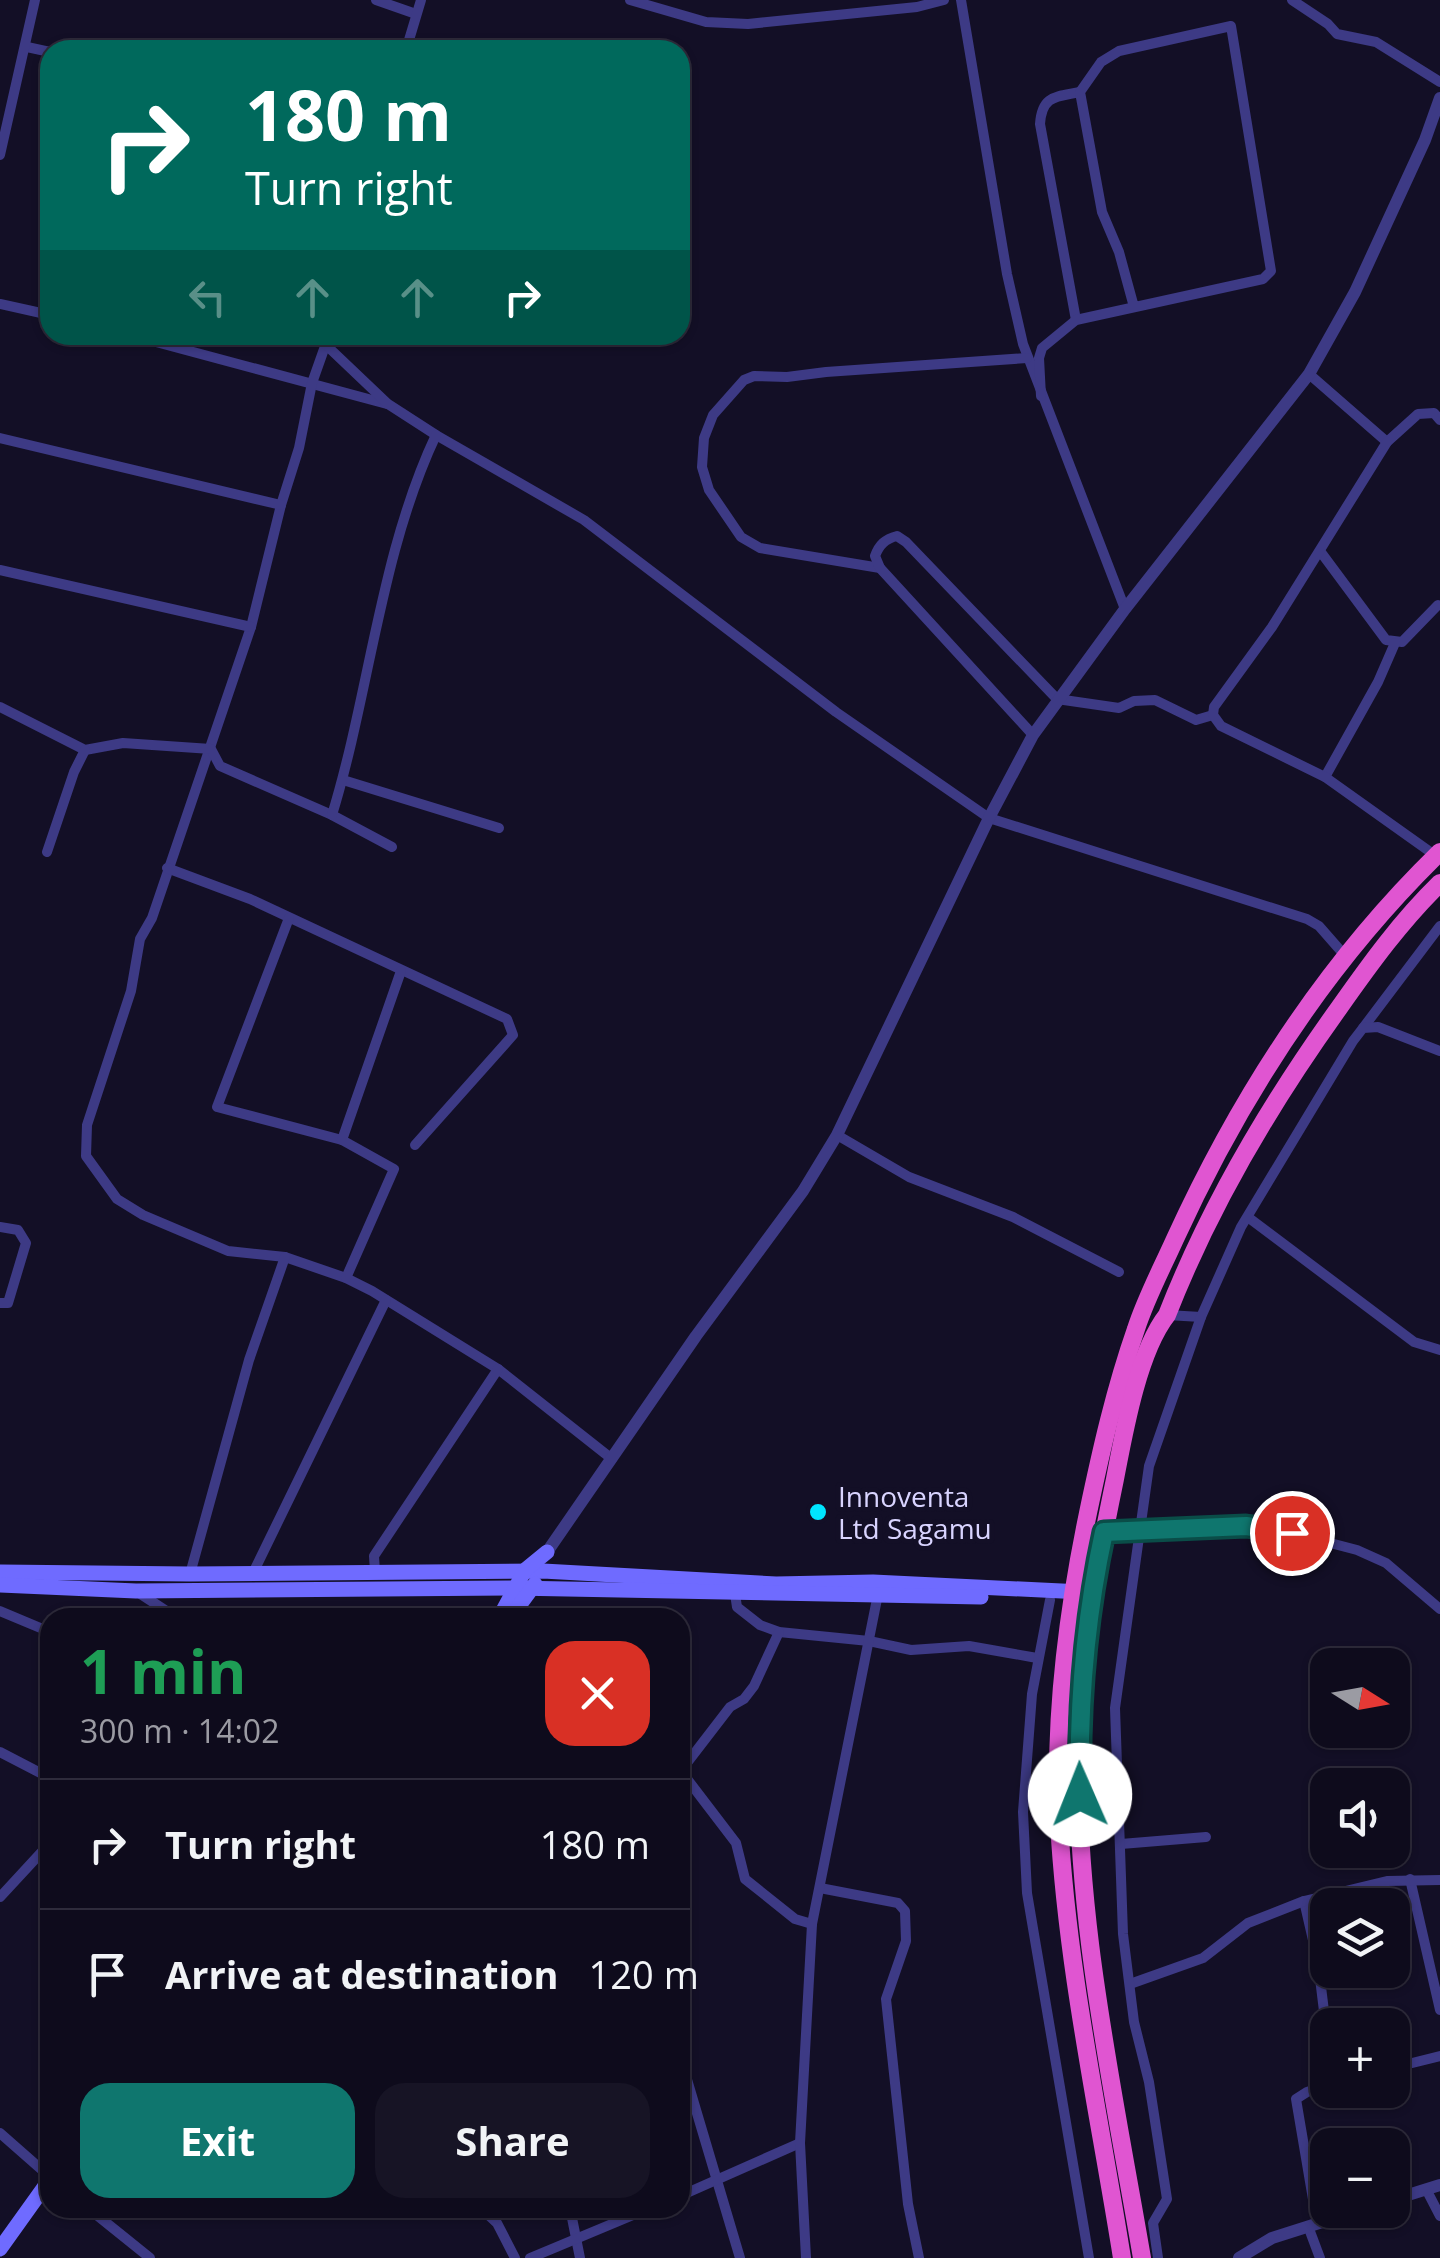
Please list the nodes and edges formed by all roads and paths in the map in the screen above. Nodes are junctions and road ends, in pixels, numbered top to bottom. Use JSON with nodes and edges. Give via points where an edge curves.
{"nodes":[{"id":1,"x":35,"y":0,"type":"edge"},
{"id":2,"x":376,"y":0,"type":"edge"},
{"id":3,"x":420,"y":0,"type":"edge"},
{"id":4,"x":630,"y":0,"type":"edge"},
{"id":5,"x":944,"y":0,"type":"edge"},
{"id":6,"x":961,"y":0,"type":"edge"},
{"id":7,"x":1292,"y":0,"type":"edge"},
{"id":8,"x":416,"y":14,"type":"junction"},
{"id":9,"x":409,"y":40,"type":"edge"},
{"id":10,"x":26,"y":47,"type":"junction"},
{"id":11,"x":40,"y":50,"type":"edge"},
{"id":12,"x":1440,"y":82,"type":"edge"},
{"id":13,"x":1080,"y":92,"type":"junction"},
{"id":14,"x":1440,"y":98,"type":"edge"},
{"id":15,"x":1425,"y":140,"type":"junction"},
{"id":16,"x":1440,"y":146,"type":"edge"},
{"id":17,"x":0,"y":155,"type":"edge"},
{"id":18,"x":0,"y":304,"type":"edge"},
{"id":19,"x":1134,"y":307,"type":"junction"},
{"id":20,"x":40,"y":313,"type":"edge"},
{"id":21,"x":1076,"y":320,"type":"junction"},
{"id":22,"x":168,"y":345,"type":"edge"},
{"id":23,"x":326,"y":345,"type":"edge"},
{"id":24,"x":333,"y":345,"type":"edge"},
{"id":25,"x":1028,"y":358,"type":"junction"},
{"id":26,"x":1309,"y":374,"type":"junction"},
{"id":27,"x":312,"y":383,"type":"junction"},
{"id":28,"x":1041,"y":396,"type":"junction"},
{"id":29,"x":388,"y":404,"type":"junction"},
{"id":30,"x":1440,"y":420,"type":"edge"},
{"id":31,"x":436,"y":436,"type":"junction"},
{"id":32,"x":0,"y":438,"type":"edge"},
{"id":33,"x":1387,"y":442,"type":"junction"},
{"id":34,"x":281,"y":505,"type":"junction"},
{"id":35,"x":1320,"y":551,"type":"junction"},
{"id":36,"x":880,"y":568,"type":"junction"},
{"id":37,"x":2,"y":573,"type":"edge"},
{"id":38,"x":1438,"y":605,"type":"edge"},
{"id":39,"x":1126,"y":608,"type":"junction"},
{"id":40,"x":250,"y":627,"type":"junction"},
{"id":41,"x":1395,"y":643,"type":"junction"},
{"id":42,"x":1057,"y":699,"type":"junction"},
{"id":43,"x":0,"y":707,"type":"edge"},
{"id":44,"x":1213,"y":715,"type":"junction"},
{"id":45,"x":1033,"y":735,"type":"junction"},
{"id":46,"x":84,"y":750,"type":"junction"},
{"id":47,"x":211,"y":750,"type":"junction"},
{"id":48,"x":1326,"y":777,"type":"junction"},
{"id":49,"x":343,"y":780,"type":"junction"},
{"id":50,"x":332,"y":815,"type":"junction"},
{"id":51,"x":989,"y":818,"type":"junction"},
{"id":52,"x":499,"y":828,"type":"dead end"},
{"id":53,"x":392,"y":847,"type":"dead end"},
{"id":54,"x":47,"y":852,"type":"dead end"},
{"id":55,"x":1438,"y":854,"type":"edge"},
{"id":56,"x":166,"y":868,"type":"junction"},
{"id":57,"x":1440,"y":884,"type":"edge"},
{"id":58,"x":289,"y":918,"type":"junction"},
{"id":59,"x":1440,"y":926,"type":"edge"},
{"id":60,"x":1348,"y":958,"type":"junction"},
{"id":61,"x":401,"y":971,"type":"junction"},
{"id":62,"x":1362,"y":1028,"type":"junction"},
{"id":63,"x":1440,"y":1050,"type":"edge"},
{"id":64,"x":837,"y":1136,"type":"junction"},
{"id":65,"x":342,"y":1140,"type":"junction"},
{"id":66,"x":415,"y":1145,"type":"dead end"},
{"id":67,"x":1249,"y":1218,"type":"junction"},
{"id":68,"x":0,"y":1227,"type":"edge"},
{"id":69,"x":285,"y":1258,"type":"junction"},
{"id":70,"x":1119,"y":1272,"type":"dead end"},
{"id":71,"x":346,"y":1278,"type":"junction"},
{"id":72,"x":386,"y":1300,"type":"junction"},
{"id":73,"x":0,"y":1303,"type":"edge"},
{"id":74,"x":1167,"y":1315,"type":"junction"},
{"id":75,"x":1201,"y":1317,"type":"junction"},
{"id":76,"x":1440,"y":1350,"type":"edge"},
{"id":77,"x":498,"y":1369,"type":"junction"},
{"id":78,"x":612,"y":1459,"type":"junction"},
{"id":79,"x":1104,"y":1532,"type":"junction"},
{"id":80,"x":1140,"y":1532,"type":"junction"},
{"id":81,"x":547,"y":1552,"type":"junction"},
{"id":82,"x":525,"y":1570,"type":"junction"},
{"id":83,"x":543,"y":1570,"type":"junction"},
{"id":84,"x":0,"y":1572,"type":"edge"},
{"id":85,"x":375,"y":1572,"type":"junction"},
{"id":86,"x":253,"y":1573,"type":"junction"},
{"id":87,"x":190,"y":1574,"type":"junction"},
{"id":88,"x":0,"y":1586,"type":"edge"},
{"id":89,"x":476,"y":1588,"type":"junction"},
{"id":90,"x":514,"y":1588,"type":"junction"},
{"id":91,"x":532,"y":1588,"type":"junction"},
{"id":92,"x":556,"y":1590,"type":"junction"},
{"id":93,"x":136,"y":1591,"type":"junction"},
{"id":94,"x":735,"y":1594,"type":"junction"},
{"id":95,"x":878,"y":1594,"type":"junction"},
{"id":96,"x":1081,"y":1597,"type":"junction"},
{"id":97,"x":1050,"y":1600,"type":"junction"},
{"id":98,"x":162,"y":1608,"type":"edge"},
{"id":99,"x":497,"y":1608,"type":"edge"},
{"id":100,"x":508,"y":1608,"type":"edge"},
{"id":101,"x":513,"y":1608,"type":"edge"},
{"id":102,"x":519,"y":1608,"type":"edge"},
{"id":103,"x":1440,"y":1609,"type":"edge"},
{"id":104,"x":0,"y":1610,"type":"edge"},
{"id":105,"x":40,"y":1628,"type":"edge"},
{"id":106,"x":778,"y":1632,"type":"junction"},
{"id":107,"x":869,"y":1642,"type":"junction"},
{"id":108,"x":1036,"y":1658,"type":"junction"},
{"id":109,"x":0,"y":1752,"type":"edge"},
{"id":110,"x":690,"y":1759,"type":"edge"},
{"id":111,"x":40,"y":1773,"type":"edge"},
{"id":112,"x":690,"y":1784,"type":"edge"},
{"id":113,"x":1206,"y":1837,"type":"dead end"},
{"id":114,"x":1121,"y":1844,"type":"junction"},
{"id":115,"x":40,"y":1854,"type":"edge"},
{"id":116,"x":1410,"y":1879,"type":"junction"},
{"id":117,"x":1440,"y":1880,"type":"edge"},
{"id":118,"x":820,"y":1888,"type":"junction"},
{"id":119,"x":0,"y":1896,"type":"edge"},
{"id":120,"x":1304,"y":1901,"type":"junction"},
{"id":121,"x":812,"y":1924,"type":"junction"},
{"id":122,"x":1130,"y":1984,"type":"junction"},
{"id":123,"x":1324,"y":2008,"type":"edge"},
{"id":124,"x":1440,"y":2010,"type":"edge"},
{"id":125,"x":1440,"y":2056,"type":"edge"},
{"id":126,"x":1410,"y":2064,"type":"edge"},
{"id":127,"x":1310,"y":2091,"type":"edge"},
{"id":128,"x":690,"y":2092,"type":"edge"},
{"id":129,"x":0,"y":2133,"type":"edge"},
{"id":130,"x":800,"y":2142,"type":"junction"},
{"id":131,"x":40,"y":2169,"type":"edge"},
{"id":132,"x":715,"y":2182,"type":"junction"},
{"id":133,"x":1433,"y":2187,"type":"edge"},
{"id":134,"x":40,"y":2192,"type":"edge"},
{"id":135,"x":690,"y":2192,"type":"edge"},
{"id":136,"x":1310,"y":2203,"type":"edge"},
{"id":137,"x":1440,"y":2216,"type":"edge"},
{"id":138,"x":100,"y":2218,"type":"edge"},
{"id":139,"x":491,"y":2218,"type":"edge"},
{"id":140,"x":571,"y":2218,"type":"edge"},
{"id":141,"x":625,"y":2218,"type":"edge"},
{"id":142,"x":1310,"y":2226,"type":"edge"},
{"id":143,"x":1314,"y":2228,"type":"edge"},
{"id":144,"x":574,"y":2238,"type":"junction"},
{"id":145,"x":0,"y":2249,"type":"edge"},
{"id":146,"x":150,"y":2258,"type":"edge"},
{"id":147,"x":515,"y":2258,"type":"edge"},
{"id":148,"x":530,"y":2258,"type":"edge"},
{"id":149,"x":580,"y":2258,"type":"edge"},
{"id":150,"x":740,"y":2258,"type":"edge"},
{"id":151,"x":806,"y":2258,"type":"edge"},
{"id":152,"x":920,"y":2258,"type":"edge"},
{"id":153,"x":1089,"y":2258,"type":"edge"},
{"id":154,"x":1122,"y":2258,"type":"edge"},
{"id":155,"x":1142,"y":2258,"type":"edge"},
{"id":156,"x":1158,"y":2258,"type":"edge"},
{"id":157,"x":1238,"y":2258,"type":"edge"},
{"id":158,"x":1320,"y":2258,"type":"edge"}],
"edges":[{"from":1,"to":10,"type":"street"},
{"from":2,"to":8,"type":"street"},
{"from":3,"to":8,"type":"street"},
{"from":4,"to":5,"type":"street","via":[[706,22],[748,24]]},
{"from":6,"to":25,"type":"street","via":[[1007,274]]},
{"from":7,"to":12,"type":"street","via":[[1337,34],[1376,42]]},
{"from":8,"to":9,"type":"street"},
{"from":10,"to":11,"type":"street"},
{"from":10,"to":17,"type":"street"},
{"from":13,"to":19,"type":"street","via":[[1102,212]]},
{"from":13,"to":19,"type":"street","via":[[1101,62],[1119,50],[1231,26],[1235,36],[1271,270],[1263,278]]},
{"from":13,"to":21,"type":"street","via":[[1048,100],[1040,124]]},
{"from":14,"to":15,"type":"street"},
{"from":15,"to":16,"type":"street"},
{"from":15,"to":26,"type":"street","via":[[1338,327]]},
{"from":18,"to":20,"type":"street"},
{"from":19,"to":21,"type":"street"},
{"from":21,"to":28,"type":"street","via":[[1042,348]]},
{"from":22,"to":27,"type":"street"},
{"from":23,"to":27,"type":"street"},
{"from":24,"to":29,"type":"street"},
{"from":25,"to":28,"type":"street"},
{"from":25,"to":36,"type":"street","via":[[754,376],[713,416],[702,467],[709,490],[741,537],[760,548]]},
{"from":26,"to":33,"type":"street"},
{"from":26,"to":39,"type":"street"},
{"from":27,"to":29,"type":"street"},
{"from":27,"to":34,"type":"street"},
{"from":28,"to":39,"type":"street"},
{"from":29,"to":31,"type":"street"},
{"from":30,"to":33,"type":"street","via":[[1434,413],[1418,414]]},
{"from":31,"to":49,"type":"street","via":[[390,578]]},
{"from":31,"to":51,"type":"street","via":[[584,520],[836,712]]},
{"from":32,"to":34,"type":"street"},
{"from":33,"to":35,"type":"street"},
{"from":34,"to":40,"type":"street"},
{"from":35,"to":41,"type":"street","via":[[1386,640]]},
{"from":35,"to":44,"type":"street"},
{"from":36,"to":42,"type":"street","via":[[878,547],[897,536],[906,542]]},
{"from":36,"to":45,"type":"street"},
{"from":37,"to":40,"type":"street"},
{"from":38,"to":41,"type":"street"},
{"from":39,"to":42,"type":"street"},
{"from":40,"to":47,"type":"street"},
{"from":41,"to":48,"type":"street"},
{"from":42,"to":44,"type":"street","via":[[1119,708],[1155,700],[1196,720]]},
{"from":42,"to":45,"type":"street"},
{"from":43,"to":46,"type":"street"},
{"from":44,"to":48,"type":"street","via":[[1221,726]]},
{"from":45,"to":51,"type":"street"},
{"from":46,"to":47,"type":"street","via":[[123,743]]},
{"from":46,"to":54,"type":"street"},
{"from":47,"to":50,"type":"street","via":[[220,766]]},
{"from":47,"to":56,"type":"street"},
{"from":48,"to":55,"type":"street"},
{"from":49,"to":50,"type":"street"},
{"from":49,"to":52,"type":"street"},
{"from":50,"to":53,"type":"street"},
{"from":51,"to":60,"type":"street","via":[[1307,920]]},
{"from":51,"to":64,"type":"street"},
{"from":55,"to":60,"type":"highway"},
{"from":56,"to":58,"type":"street"},
{"from":56,"to":69,"type":"street","via":[[87,1125],[86,1156],[116,1199],[143,1214],[228,1250]]},
{"from":57,"to":74,"type":"highway","via":[[1410,913],[1286,1082],[1219,1198]]},
{"from":58,"to":61,"type":"street"},
{"from":58,"to":65,"type":"street","via":[[217,1107]]},
{"from":59,"to":62,"type":"street"},
{"from":60,"to":96,"type":"highway","via":[[1222,1142],[1136,1327],[1106,1427]]},
{"from":61,"to":65,"type":"street"},
{"from":61,"to":66,"type":"street","via":[[506,1019],[512,1035]]},
{"from":62,"to":63,"type":"street","via":[[1378,1027]]},
{"from":62,"to":67,"type":"street"},
{"from":64,"to":70,"type":"street","via":[[909,1177],[1013,1217]]},
{"from":64,"to":78,"type":"street"},
{"from":65,"to":71,"type":"street","via":[[394,1168]]},
{"from":67,"to":75,"type":"street"},
{"from":67,"to":76,"type":"street","via":[[1414,1342]]},
{"from":68,"to":73,"type":"street","via":[[18,1230],[26,1243],[8,1302]]},
{"from":69,"to":71,"type":"street"},
{"from":69,"to":87,"type":"street","via":[[248,1360]]},
{"from":71,"to":72,"type":"street"},
{"from":72,"to":77,"type":"street"},
{"from":72,"to":86,"type":"street"},
{"from":74,"to":75,"type":"street"},
{"from":74,"to":79,"type":"highway","via":[[1154,1332],[1124,1430]]},
{"from":75,"to":80,"type":"street","via":[[1149,1466]]},
{"from":77,"to":78,"type":"street"},
{"from":77,"to":85,"type":"street","via":[[374,1556]]},
{"from":78,"to":81,"type":"street"},
{"from":79,"to":80,"type":"street"},
{"from":79,"to":96,"type":"highway"},
{"from":80,"to":103,"type":"street","via":[[1246,1526],[1292,1533],[1386,1563]]},
{"from":80,"to":114,"type":"street","via":[[1115,1708]]},
{"from":81,"to":82,"type":"main road"},
{"from":81,"to":83,"type":"main road"},
{"from":82,"to":83,"type":"main road"},
{"from":82,"to":85,"type":"main road"},
{"from":82,"to":90,"type":"main road"},
{"from":83,"to":91,"type":"main road"},
{"from":83,"to":96,"type":"main road"},
{"from":84,"to":87,"type":"main road"},
{"from":85,"to":86,"type":"main road"},
{"from":86,"to":87,"type":"main road"},
{"from":88,"to":93,"type":"main road"},
{"from":89,"to":90,"type":"main road"},
{"from":89,"to":93,"type":"main road"},
{"from":89,"to":99,"type":"main road"},
{"from":90,"to":91,"type":"main road"},
{"from":90,"to":100,"type":"main road"},
{"from":91,"to":92,"type":"main road"},
{"from":91,"to":101,"type":"main road"},
{"from":92,"to":94,"type":"main road"},
{"from":92,"to":102,"type":"main road"},
{"from":93,"to":98,"type":"street"},
{"from":94,"to":95,"type":"main road"},
{"from":94,"to":106,"type":"street","via":[[737,1606]]},
{"from":95,"to":97,"type":"main road"},
{"from":95,"to":107,"type":"street"},
{"from":96,"to":97,"type":"main road"},
{"from":96,"to":154,"type":"highway","via":[[1058,1736],[1066,1918]]},
{"from":96,"to":155,"type":"highway","via":[[1087,1924]]},
{"from":97,"to":108,"type":"street"},
{"from":104,"to":105,"type":"street"},
{"from":106,"to":107,"type":"street"},
{"from":106,"to":110,"type":"street","via":[[754,1686]]},
{"from":107,"to":108,"type":"street","via":[[911,1650],[969,1646]]},
{"from":107,"to":118,"type":"street"},
{"from":108,"to":153,"type":"street","via":[[1023,1812],[1027,1892]]},
{"from":109,"to":111,"type":"street"},
{"from":112,"to":121,"type":"street","via":[[736,1842],[746,1879],[795,1919]]},
{"from":113,"to":114,"type":"street"},
{"from":114,"to":122,"type":"street"},
{"from":115,"to":119,"type":"street"},
{"from":116,"to":117,"type":"street"},
{"from":116,"to":120,"type":"street"},
{"from":116,"to":124,"type":"street"},
{"from":118,"to":121,"type":"street"},
{"from":118,"to":152,"type":"street","via":[[898,1903],[905,1911],[906,1941],[886,1999]]},
{"from":120,"to":122,"type":"street","via":[[1248,1923],[1204,1958]]},
{"from":120,"to":123,"type":"street"},
{"from":121,"to":130,"type":"street"},
{"from":122,"to":156,"type":"street","via":[[1167,2199],[1153,2223]]},
{"from":125,"to":126,"type":"street"},
{"from":127,"to":136,"type":"street","via":[[1296,2100]]},
{"from":128,"to":132,"type":"street"},
{"from":129,"to":131,"type":"street"},
{"from":130,"to":132,"type":"street"},
{"from":130,"to":151,"type":"street"},
{"from":132,"to":135,"type":"street"},
{"from":132,"to":150,"type":"street"},
{"from":133,"to":137,"type":"street"},
{"from":134,"to":145,"type":"main road"},
{"from":138,"to":146,"type":"street"},
{"from":139,"to":147,"type":"street"},
{"from":140,"to":144,"type":"street"},
{"from":141,"to":144,"type":"street"},
{"from":142,"to":157,"type":"street"},
{"from":143,"to":158,"type":"street"},
{"from":144,"to":148,"type":"street"},
{"from":144,"to":149,"type":"street"}]}
